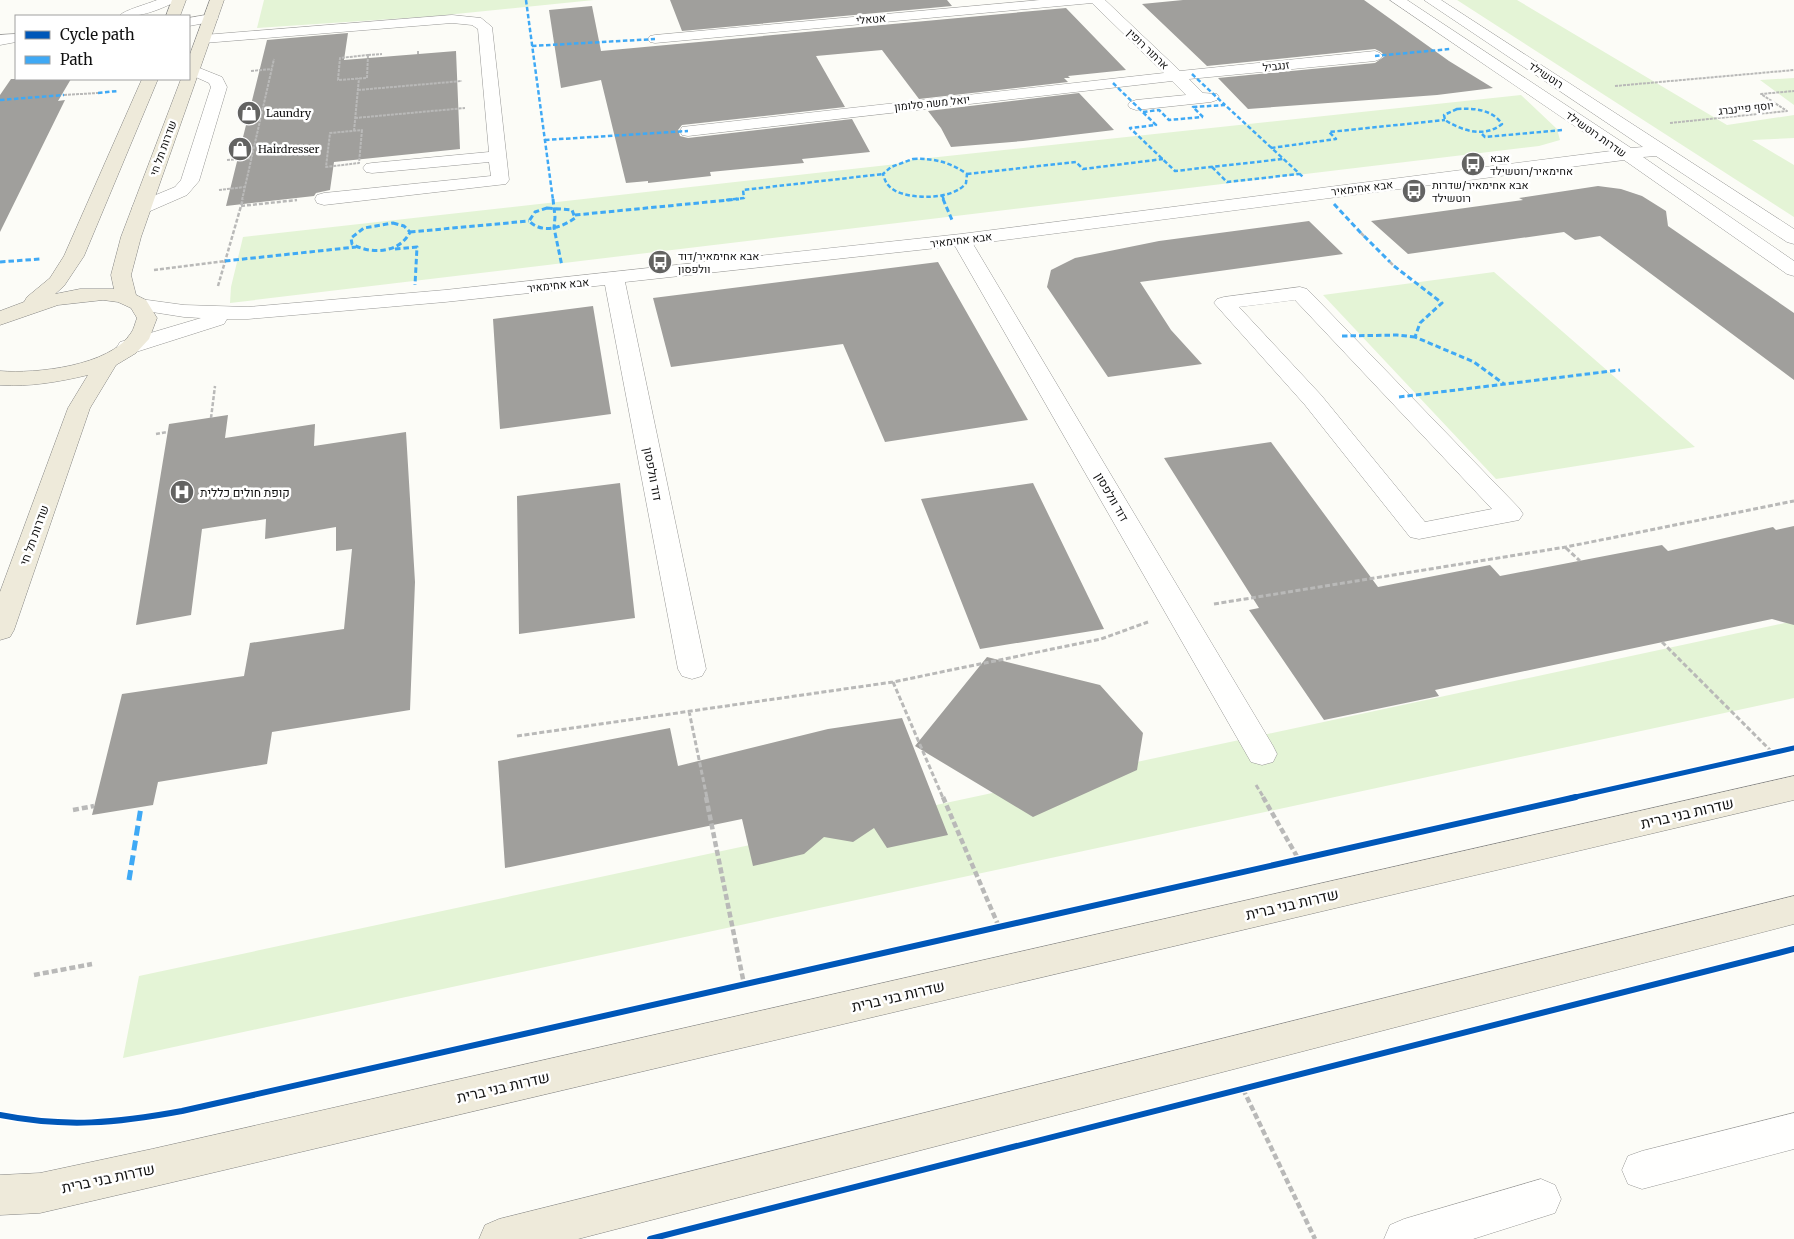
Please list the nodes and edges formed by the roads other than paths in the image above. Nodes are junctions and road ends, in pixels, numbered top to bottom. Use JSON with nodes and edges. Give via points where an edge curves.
{"nodes":[{"id":1,"x":168,"y":0,"type":"edge"},
{"id":2,"x":179,"y":0,"type":"edge"},
{"id":3,"x":217,"y":0,"type":"edge"},
{"id":4,"x":1086,"y":0,"type":"edge"},
{"id":5,"x":1097,"y":0,"type":"edge"},
{"id":6,"x":1397,"y":0,"type":"edge"},
{"id":7,"x":1432,"y":0,"type":"edge"},
{"id":8,"x":130,"y":15,"type":"edge"},
{"id":9,"x":173,"y":15,"type":"edge"},
{"id":10,"x":190,"y":17,"type":"edge"},
{"id":11,"x":211,"y":18,"type":"junction"},
{"id":12,"x":190,"y":22,"type":"edge"},
{"id":13,"x":15,"y":30,"type":"edge"},
{"id":14,"x":0,"y":31,"type":"edge"},
{"id":15,"x":487,"y":35,"type":"junction"},
{"id":16,"x":468,"y":36,"type":"dead end"},
{"id":17,"x":15,"y":38,"type":"edge"},
{"id":18,"x":204,"y":39,"type":"junction"},
{"id":19,"x":656,"y":39,"type":"dead end"},
{"id":20,"x":0,"y":40,"type":"edge"},
{"id":21,"x":1376,"y":56,"type":"dead end"},
{"id":22,"x":192,"y":70,"type":"junction"},
{"id":23,"x":190,"y":75,"type":"edge"},
{"id":24,"x":1176,"y":76,"type":"junction"},
{"id":25,"x":150,"y":80,"type":"edge"},
{"id":26,"x":188,"y":80,"type":"edge"},
{"id":27,"x":1136,"y":105,"type":"dead end"},
{"id":28,"x":688,"y":131,"type":"dead end"},
{"id":29,"x":1659,"y":150,"type":"junction"},
{"id":30,"x":1625,"y":154,"type":"junction"},
{"id":31,"x":498,"y":156,"type":"junction"},
{"id":32,"x":365,"y":166,"type":"road end"},
{"id":33,"x":324,"y":199,"type":"dead end"},
{"id":34,"x":141,"y":208,"type":"junction"},
{"id":35,"x":1794,"y":238,"type":"edge"},
{"id":36,"x":961,"y":240,"type":"junction"},
{"id":37,"x":1794,"y":270,"type":"edge"},
{"id":38,"x":614,"y":278,"type":"junction"},
{"id":39,"x":133,"y":302,"type":"junction"},
{"id":40,"x":1224,"y":303,"type":"joint"},
{"id":41,"x":26,"y":306,"type":"junction"},
{"id":42,"x":260,"y":312,"type":"junction"},
{"id":43,"x":0,"y":319,"type":"edge"},
{"id":44,"x":118,"y":353,"type":"junction"},
{"id":45,"x":0,"y":378,"type":"edge"},
{"id":46,"x":0,"y":630,"type":"edge"},
{"id":47,"x":692,"y":669,"type":"dead end"},
{"id":48,"x":1262,"y":754,"type":"road end"},
{"id":49,"x":1794,"y":788,"type":"edge"},
{"id":50,"x":1794,"y":910,"type":"edge"},
{"id":51,"x":1794,"y":1131,"type":"edge"},
{"id":52,"x":1642,"y":1170,"type":"dead end"},
{"id":53,"x":0,"y":1195,"type":"edge"},
{"id":54,"x":1540,"y":1199,"type":"dead end"},
{"id":55,"x":499,"y":1239,"type":"edge"},
{"id":56,"x":1404,"y":1239,"type":"edge"}],
"edges":[{"from":1,"to":8,"type":"street"},
{"from":2,"to":9,"type":"main road"},
{"from":3,"to":11,"type":"main road","name":"שדרות תל חי"},
{"from":4,"to":19,"type":"street","name":"אטאלי"},
{"from":5,"to":24,"type":"street","name":"ארתור רופין"},
{"from":6,"to":30,"type":"street","name":"שדרות רוטשילד"},
{"from":7,"to":29,"type":"street","name":"רוטשילד"},
{"from":10,"to":11,"type":"street"},
{"from":11,"to":12,"type":"street"},
{"from":11,"to":18,"type":"main road","name":"שדרות תל חי"},
{"from":13,"to":14,"type":"street"},
{"from":15,"to":16,"type":"street"},
{"from":15,"to":18,"type":"street","via":[[486,27],[479,22],[457,19]]},
{"from":15,"to":31,"type":"street"},
{"from":17,"to":20,"type":"street"},
{"from":18,"to":22,"type":"main road","name":"שדרות תל חי"},
{"from":21,"to":24,"type":"street","name":"זנגביל"},
{"from":22,"to":23,"type":"main road","name":"שדרות תל חי"},
{"from":22,"to":34,"type":"street","via":[[216,80],[219,87],[190,181],[181,191]]},
{"from":24,"to":27,"type":"street","name":"ארתור רופין","via":[[1207,97]]},
{"from":24,"to":28,"type":"street","name":"יואל משה סלומון"},
{"from":25,"to":41,"type":"main road","via":[[74,256],[57,282]]},
{"from":26,"to":34,"type":"main road","name":"שדרות תל חי"},
{"from":29,"to":30,"type":"street","name":"אבא אחימאיר"},
{"from":29,"to":35,"type":"street"},
{"from":30,"to":36,"type":"street","name":"אבא אחימאיר"},
{"from":30,"to":37,"type":"street","name":"שדרות רוטשילד"},
{"from":31,"to":32,"type":"street"},
{"from":31,"to":33,"type":"street","via":[[500,180]]},
{"from":34,"to":39,"type":"main road","name":"שדרות תל חי","via":[[121,275]]},
{"from":36,"to":38,"type":"street","name":"אבא אחימאיר"},
{"from":36,"to":48,"type":"street","name":"דוד וולפסון"},
{"from":38,"to":42,"type":"street","name":"אבא אחימאיר","via":[[454,296]]},
{"from":38,"to":47,"type":"street","name":"דוד וולפסון"},
{"from":39,"to":41,"type":"main road","via":[[103,294],[82,294]]},
{"from":39,"to":42,"type":"street","name":"אבא אחימאיר","via":[[202,312]]},
{"from":39,"to":44,"type":"main road","name":"שדרות תל חי","via":[[146,314],[146,325],[138,338]]},
{"from":40,"to":40,"type":"street","via":[[1313,400],[1419,530],[1510,514],[1300,292]]},
{"from":41,"to":43,"type":"main road"},
{"from":42,"to":44,"type":"street","name":"אבא אחימאיר","via":[[205,323]]},
{"from":44,"to":45,"type":"main road","via":[[83,370],[55,377]]},
{"from":44,"to":46,"type":"main road","name":"שדרות תל חי","via":[[79,408]]},
{"from":49,"to":53,"type":"main road","name":"שדרות בני ברית","via":[[162,1166],[40,1192]]},
{"from":50,"to":55,"type":"main road"},
{"from":51,"to":52,"type":"street"},
{"from":54,"to":56,"type":"street"}]}
